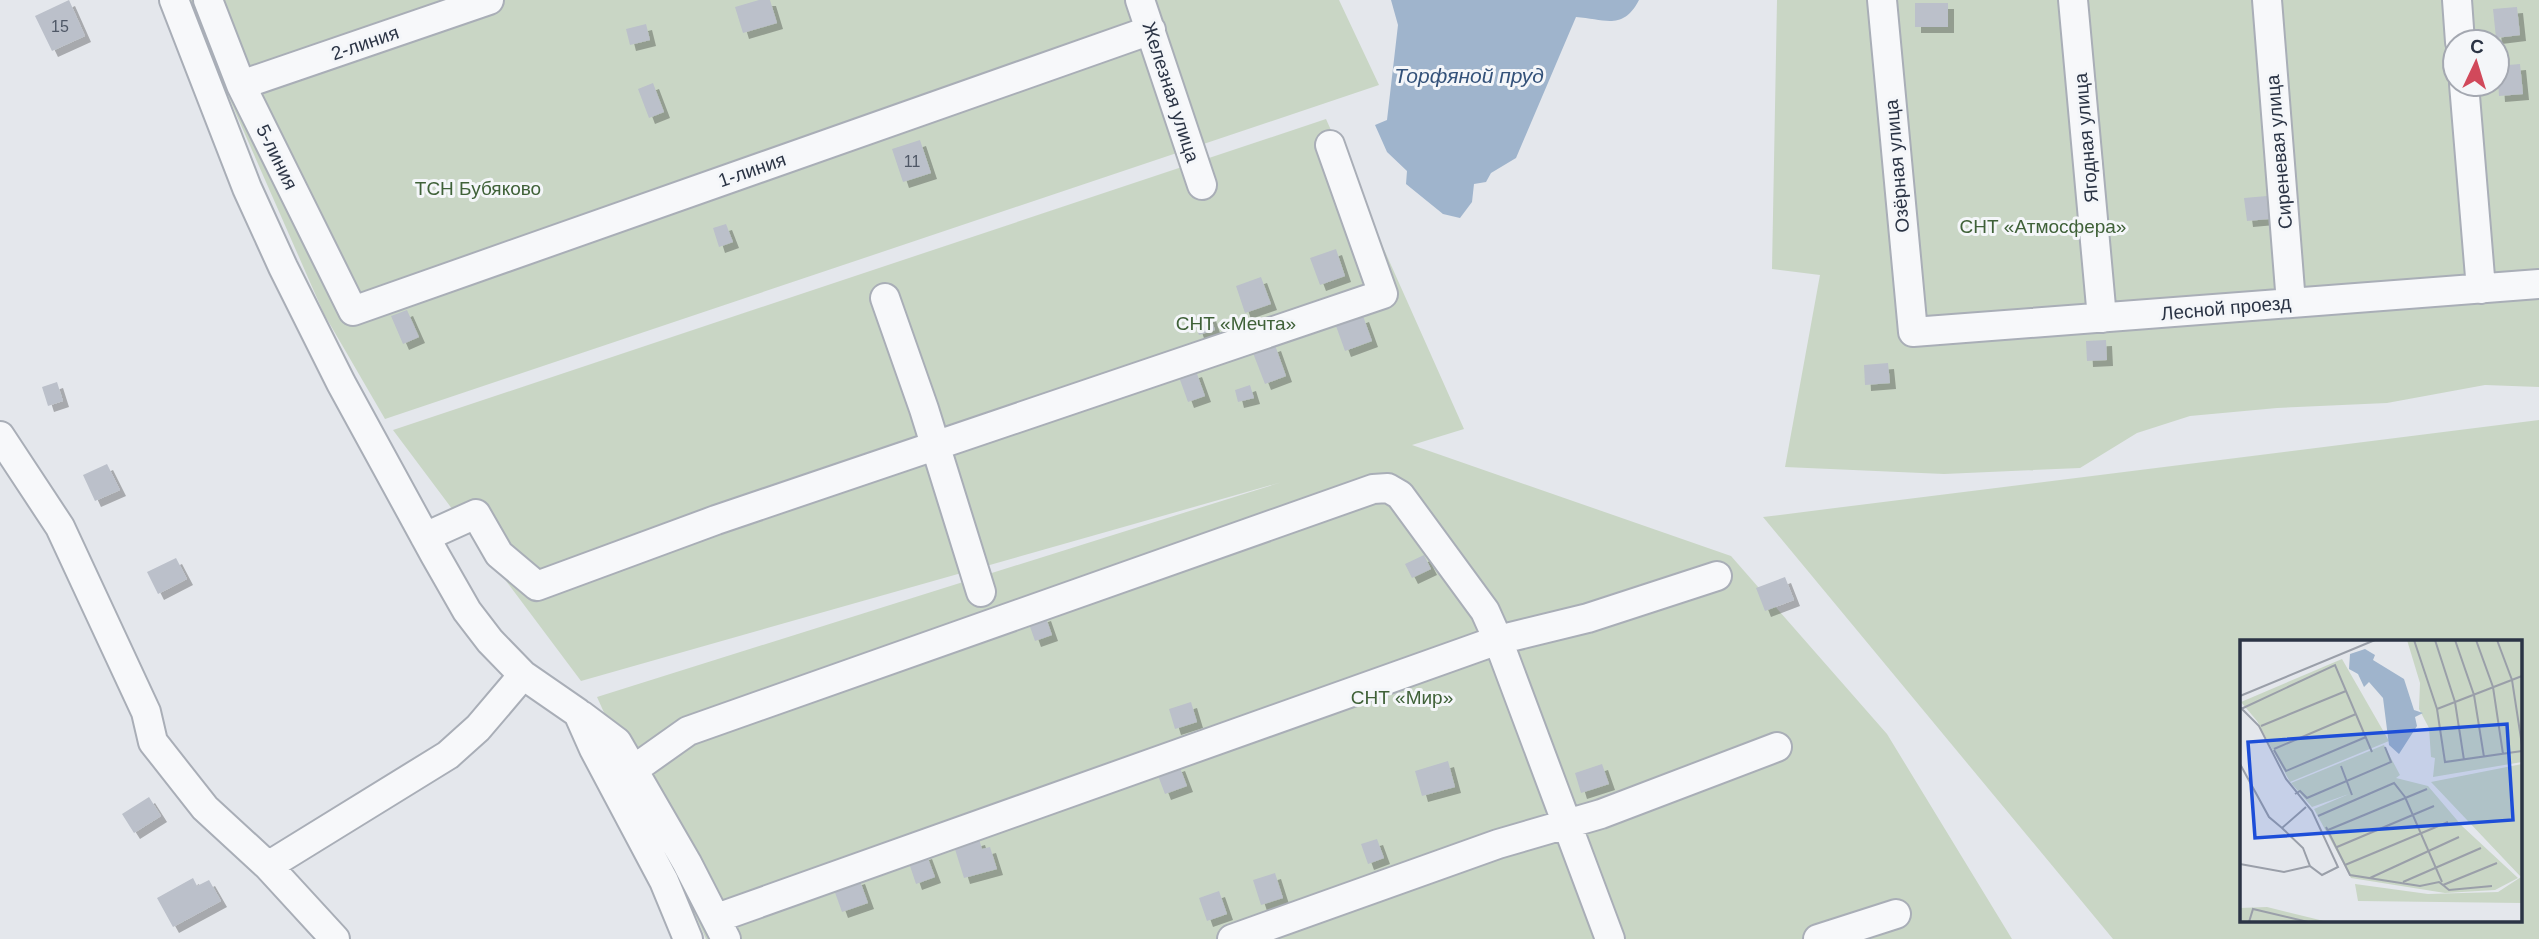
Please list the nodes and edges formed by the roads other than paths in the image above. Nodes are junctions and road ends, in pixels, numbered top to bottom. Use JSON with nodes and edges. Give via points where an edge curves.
{"nodes":[{"id":1,"x":174,"y":0,"type":"edge"},
{"id":2,"x":208,"y":0,"type":"edge"},
{"id":3,"x":489,"y":0,"type":"edge"},
{"id":4,"x":1140,"y":0,"type":"edge"},
{"id":5,"x":1882,"y":0,"type":"edge"},
{"id":6,"x":2073,"y":0,"type":"edge"},
{"id":7,"x":2267,"y":0,"type":"edge"},
{"id":8,"x":2457,"y":0,"type":"edge"},
{"id":9,"x":2459,"y":28,"type":"edge"},
{"id":10,"x":1151,"y":30,"type":"junction"},
{"id":11,"x":241,"y":85,"type":"junction"},
{"id":12,"x":2465,"y":98,"type":"edge"},
{"id":13,"x":1330,"y":145,"type":"dead end"},
{"id":14,"x":1202,"y":185,"type":"dead end"},
{"id":15,"x":2539,"y":284,"type":"edge"},
{"id":16,"x":2481,"y":289,"type":"junction"},
{"id":17,"x":885,"y":298,"type":"dead end"},
{"id":18,"x":2291,"y":303,"type":"junction"},
{"id":19,"x":353,"y":311,"type":"joint"},
{"id":20,"x":2102,"y":318,"type":"junction"},
{"id":21,"x":1913,"y":332,"type":"joint"},
{"id":22,"x":0,"y":436,"type":"edge"},
{"id":23,"x":934,"y":448,"type":"junction"},
{"id":24,"x":425,"y":537,"type":"junction"},
{"id":25,"x":1717,"y":576,"type":"dead end"},
{"id":26,"x":981,"y":592,"type":"dead end"},
{"id":27,"x":1498,"y":640,"type":"junction"},
{"id":28,"x":523,"y":675,"type":"junction"},
{"id":29,"x":578,"y":713,"type":"junction"},
{"id":30,"x":1777,"y":747,"type":"dead end"},
{"id":31,"x":633,"y":770,"type":"junction"},
{"id":32,"x":1566,"y":823,"type":"junction"},
{"id":33,"x":268,"y":866,"type":"junction"},
{"id":34,"x":1896,"y":914,"type":"dead end"},
{"id":35,"x":722,"y":928,"type":"edge"},
{"id":36,"x":335,"y":939,"type":"edge"},
{"id":37,"x":688,"y":939,"type":"edge"},
{"id":38,"x":1232,"y":939,"type":"edge"},
{"id":39,"x":1609,"y":939,"type":"edge"},
{"id":40,"x":1818,"y":939,"type":"edge"}],
"edges":[{"from":1,"to":24,"type":"street","via":[[283,267]]},
{"from":2,"to":11,"type":"street","name":"5-линия"},
{"from":3,"to":11,"type":"street","name":"2-линия"},
{"from":4,"to":10,"type":"street","name":"Железная улица"},
{"from":5,"to":21,"type":"street","name":"Озёрная улица"},
{"from":6,"to":20,"type":"street","name":"Ягодная улица"},
{"from":7,"to":18,"type":"street","name":"Сиреневая улица"},
{"from":8,"to":9,"type":"street"},
{"from":10,"to":14,"type":"street","name":"Железная улица"},
{"from":10,"to":19,"type":"street","name":"1-линия"},
{"from":11,"to":19,"type":"street","name":"5-линия"},
{"from":12,"to":16,"type":"street"},
{"from":13,"to":23,"type":"street","via":[[1383,294]]},
{"from":15,"to":16,"type":"street","name":"Лесной проезд"},
{"from":16,"to":18,"type":"street","name":"Лесной проезд"},
{"from":17,"to":23,"type":"street"},
{"from":18,"to":20,"type":"street","name":"Лесной проезд"},
{"from":20,"to":21,"type":"street","name":"Лесной проезд"},
{"from":22,"to":33,"type":"street","via":[[60,527],[146,712],[153,742],[205,808]]},
{"from":23,"to":24,"type":"street","via":[[716,520],[537,586],[499,554],[476,514]]},
{"from":23,"to":26,"type":"street"},
{"from":24,"to":28,"type":"street","via":[[467,611]]},
{"from":25,"to":27,"type":"street","via":[[1588,618]]},
{"from":27,"to":31,"type":"street","via":[[1485,611],[1400,495],[1388,488],[1373,489],[688,730]]},
{"from":27,"to":32,"type":"street"},
{"from":27,"to":35,"type":"street"},
{"from":28,"to":29,"type":"street"},
{"from":28,"to":33,"type":"street","via":[[448,755]]},
{"from":29,"to":31,"type":"street","via":[[617,743]]},
{"from":29,"to":37,"type":"street","via":[[664,881]]},
{"from":30,"to":32,"type":"street"},
{"from":31,"to":35,"type":"street"},
{"from":32,"to":38,"type":"street"},
{"from":32,"to":39,"type":"street"},
{"from":33,"to":36,"type":"street"},
{"from":34,"to":40,"type":"street"}]}
